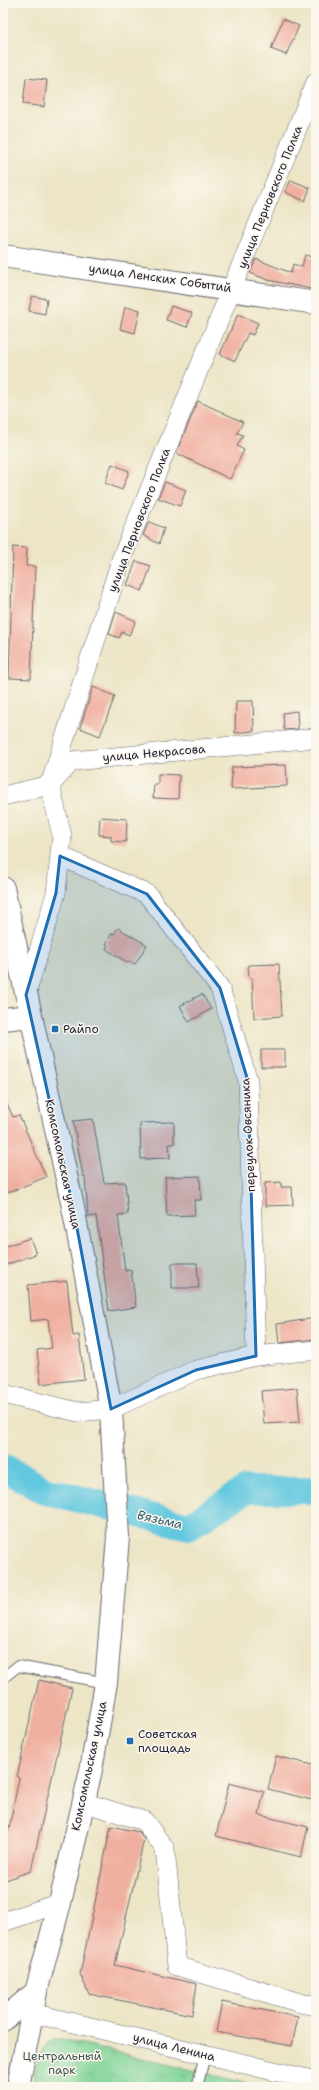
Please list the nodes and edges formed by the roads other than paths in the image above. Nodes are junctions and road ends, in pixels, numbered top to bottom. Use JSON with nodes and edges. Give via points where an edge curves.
{"nodes":[{"id":1,"x":316,"y":82,"type":"edge"},
{"id":2,"x":3,"y":256,"type":"edge"},
{"id":3,"x":233,"y":289,"type":"junction"},
{"id":4,"x":316,"y":302,"type":"edge"},
{"id":5,"x":316,"y":738,"type":"edge"},
{"id":6,"x":50,"y":785,"type":"junction"},
{"id":7,"x":3,"y":796,"type":"edge"},
{"id":8,"x":60,"y":856,"type":"junction"},
{"id":9,"x":4,"y":895,"type":"edge"},
{"id":10,"x":26,"y":994,"type":"junction"},
{"id":11,"x":31,"y":1016,"type":"junction"},
{"id":12,"x":3,"y":1018,"type":"edge"},
{"id":13,"x":316,"y":1350,"type":"edge"},
{"id":14,"x":256,"y":1356,"type":"junction"},
{"id":15,"x":3,"y":1394,"type":"edge"},
{"id":16,"x":111,"y":1409,"type":"junction"},
{"id":17,"x":3,"y":1678,"type":"edge"},
{"id":18,"x":106,"y":1683,"type":"junction"},
{"id":19,"x":83,"y":1802,"type":"junction"},
{"id":20,"x":60,"y":1903,"type":"junction"},
{"id":21,"x":3,"y":1922,"type":"edge"},
{"id":22,"x":34,"y":2002,"type":"junction"},
{"id":23,"x":316,"y":2005,"type":"edge"},
{"id":24,"x":3,"y":2020,"type":"edge"},
{"id":25,"x":205,"y":2055,"type":"junction"},
{"id":26,"x":3,"y":2076,"type":"edge"},
{"id":27,"x":316,"y":2081,"type":"edge"},
{"id":28,"x":9,"y":2087,"type":"edge"},
{"id":29,"x":18,"y":2087,"type":"edge"},
{"id":30,"x":197,"y":2087,"type":"edge"}],
"edges":[{"from":1,"to":3,"type":"street","name":"улица Перновского Полка"},
{"from":2,"to":3,"type":"main road","name":"улица Ленских Событий"},
{"from":3,"to":4,"type":"main road","name":"улица Ленских Событий"},
{"from":3,"to":6,"type":"street","name":"улица Перновского Полка","via":[[121,560]]},
{"from":5,"to":6,"type":"street","name":"улица Некрасова","via":[[72,761]]},
{"from":6,"to":7,"type":"street"},
{"from":6,"to":8,"type":"street","via":[[62,836]]},
{"from":8,"to":10,"type":"street","via":[[56,893]]},
{"from":8,"to":14,"type":"street","name":"переулок Овсяника","via":[[147,894],[220,988],[248,1081]]},
{"from":9,"to":10,"type":"main road","name":"Комсомольская улица"},
{"from":10,"to":11,"type":"main road","name":"Комсомольская улица"},
{"from":11,"to":12,"type":"main road"},
{"from":11,"to":16,"type":"main road","name":"Комсомольская улица","via":[[73,1206]]},
{"from":13,"to":14,"type":"street"},
{"from":14,"to":16,"type":"street","via":[[196,1370]]},
{"from":15,"to":16,"type":"street","via":[[78,1412]]},
{"from":16,"to":18,"type":"main road","name":"Комсомольская улица","via":[[118,1537]]},
{"from":17,"to":18,"type":"lane","via":[[18,1666]]},
{"from":18,"to":19,"type":"main road","name":"Комсомольская улица"},
{"from":19,"to":20,"type":"main road","name":"Комсомольская улица"},
{"from":19,"to":23,"type":"street","via":[[144,1821],[165,1849],[177,1966],[304,2004]]},
{"from":20,"to":21,"type":"street"},
{"from":20,"to":22,"type":"main road","name":"Комсомольская улица"},
{"from":22,"to":24,"type":"main road"},
{"from":22,"to":25,"type":"street","name":"улица Ленина"},
{"from":22,"to":29,"type":"main road"},
{"from":25,"to":27,"type":"street","name":"улица Ленина"},
{"from":25,"to":30,"type":"lane"},
{"from":26,"to":28,"type":"main road"}]}
